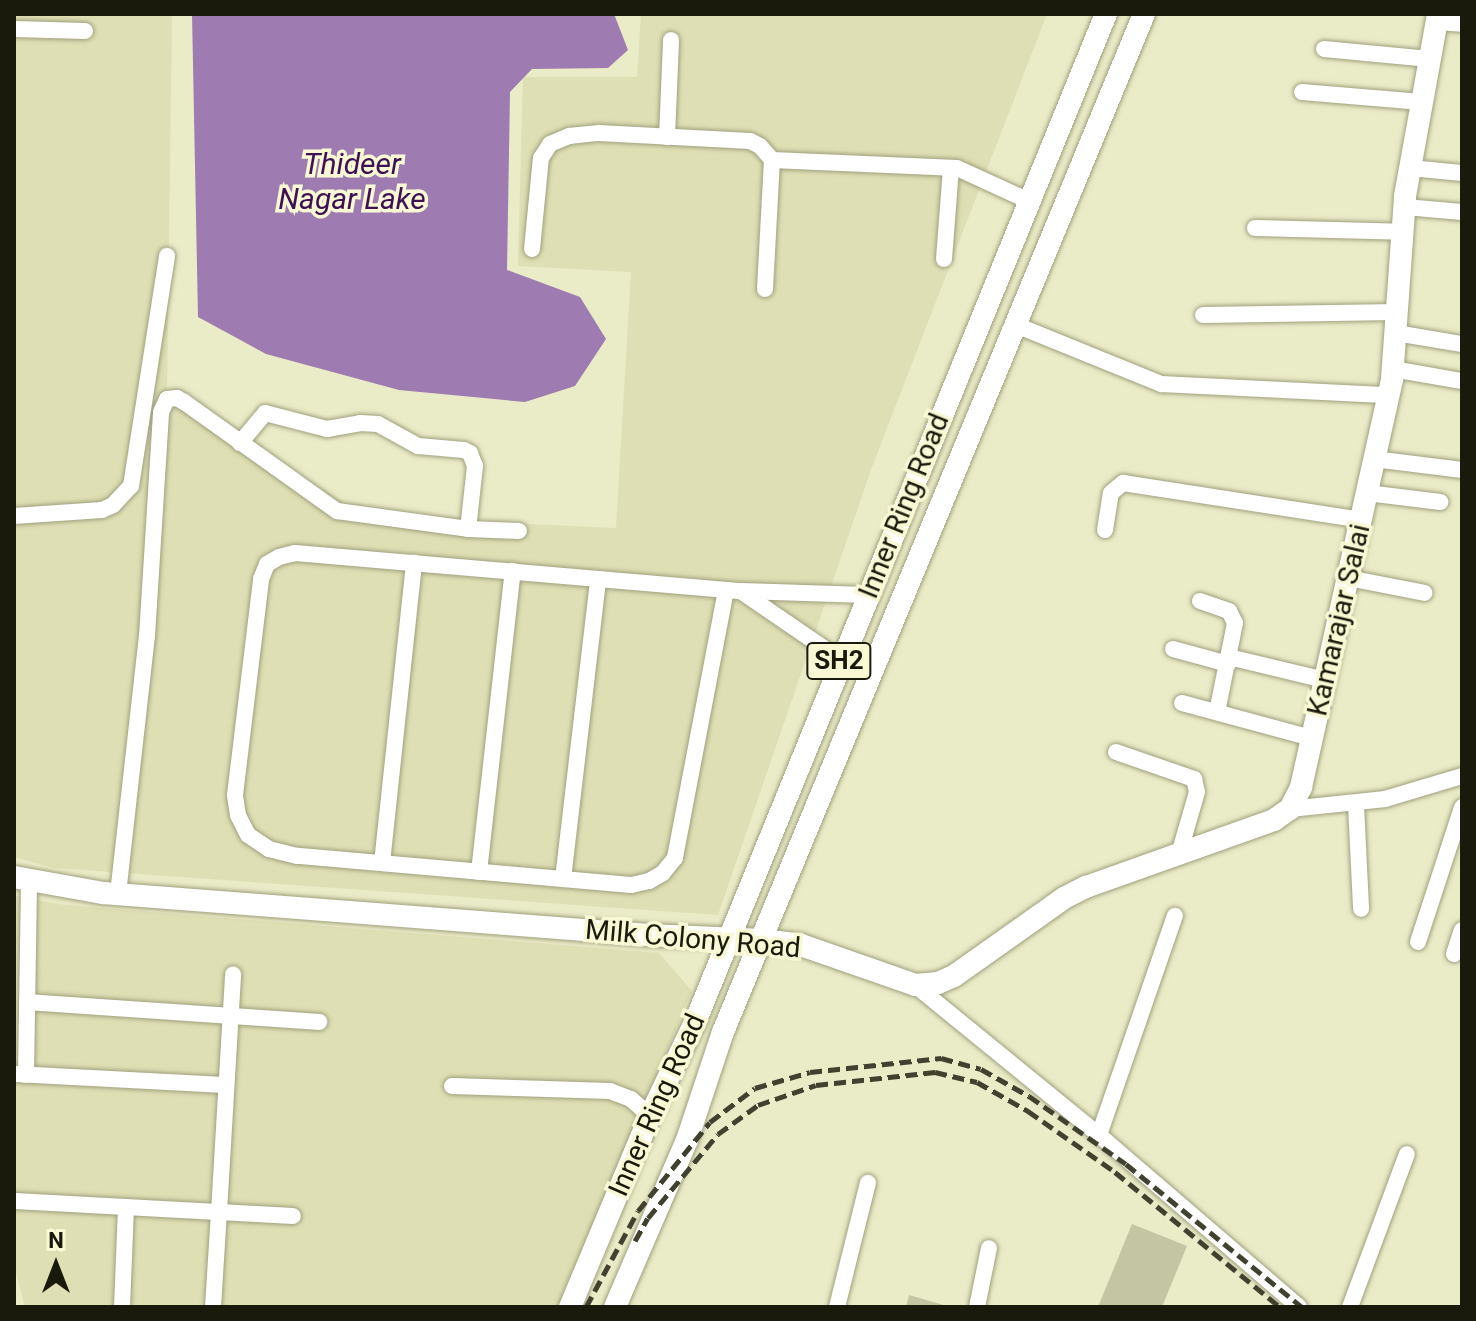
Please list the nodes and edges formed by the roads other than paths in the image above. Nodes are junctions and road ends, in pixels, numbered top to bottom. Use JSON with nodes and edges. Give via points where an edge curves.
{"nodes":[{"id":1,"x":1106,"y":14,"type":"edge"},
{"id":2,"x":1144,"y":14,"type":"edge"},
{"id":3,"x":1437,"y":18,"type":"edge"},
{"id":4,"x":1462,"y":24,"type":"edge"},
{"id":5,"x":14,"y":29,"type":"edge"},
{"id":6,"x":85,"y":31,"type":"dead end"},
{"id":7,"x":671,"y":40,"type":"dead end"},
{"id":8,"x":1324,"y":49,"type":"dead end"},
{"id":9,"x":1430,"y":59,"type":"junction"},
{"id":10,"x":1302,"y":92,"type":"dead end"},
{"id":11,"x":1422,"y":102,"type":"junction"},
{"id":12,"x":667,"y":137,"type":"junction"},
{"id":13,"x":772,"y":160,"type":"junction"},
{"id":14,"x":951,"y":168,"type":"junction"},
{"id":15,"x":1410,"y":168,"type":"junction"},
{"id":16,"x":1462,"y":173,"type":"edge"},
{"id":17,"x":1029,"y":201,"type":"junction"},
{"id":18,"x":1405,"y":207,"type":"junction"},
{"id":19,"x":1462,"y":212,"type":"edge"},
{"id":20,"x":1255,"y":228,"type":"dead end"},
{"id":21,"x":1403,"y":232,"type":"junction"},
{"id":22,"x":532,"y":249,"type":"dead end"},
{"id":23,"x":167,"y":256,"type":"dead end"},
{"id":24,"x":944,"y":259,"type":"dead end"},
{"id":25,"x":765,"y":289,"type":"dead end"},
{"id":26,"x":1203,"y":315,"type":"dead end"},
{"id":27,"x":1396,"y":322,"type":"junction"},
{"id":28,"x":1016,"y":325,"type":"junction"},
{"id":29,"x":1462,"y":344,"type":"edge"},
{"id":30,"x":1393,"y":369,"type":"junction"},
{"id":31,"x":1462,"y":381,"type":"edge"},
{"id":32,"x":1389,"y":395,"type":"junction"},
{"id":33,"x":240,"y":443,"type":"junction"},
{"id":34,"x":1374,"y":459,"type":"junction"},
{"id":35,"x":1462,"y":470,"type":"edge"},
{"id":36,"x":1367,"y":493,"type":"junction"},
{"id":37,"x":1440,"y":502,"type":"dead end"},
{"id":38,"x":14,"y":516,"type":"edge"},
{"id":39,"x":1361,"y":520,"type":"junction"},
{"id":40,"x":468,"y":529,"type":"junction"},
{"id":41,"x":1105,"y":530,"type":"dead end"},
{"id":42,"x":519,"y":531,"type":"dead end"},
{"id":43,"x":414,"y":563,"type":"junction"},
{"id":44,"x":513,"y":571,"type":"junction"},
{"id":45,"x":1348,"y":578,"type":"junction"},
{"id":46,"x":598,"y":579,"type":"junction"},
{"id":47,"x":733,"y":590,"type":"junction"},
{"id":48,"x":1425,"y":593,"type":"dead end"},
{"id":49,"x":868,"y":595,"type":"junction"},
{"id":50,"x":1200,"y":601,"type":"dead end"},
{"id":51,"x":1173,"y":649,"type":"dead end"},
{"id":52,"x":840,"y":659,"type":"junction"},
{"id":53,"x":1228,"y":660,"type":"junction"},
{"id":54,"x":1325,"y":680,"type":"junction"},
{"id":55,"x":1182,"y":703,"type":"dead end"},
{"id":56,"x":1217,"y":712,"type":"junction"},
{"id":57,"x":1312,"y":738,"type":"junction"},
{"id":58,"x":1116,"y":752,"type":"dead end"},
{"id":59,"x":1462,"y":776,"type":"edge"},
{"id":60,"x":1356,"y":805,"type":"junction"},
{"id":61,"x":1462,"y":807,"type":"edge"},
{"id":62,"x":1290,"y":809,"type":"junction"},
{"id":63,"x":1179,"y":854,"type":"junction"},
{"id":64,"x":382,"y":863,"type":"junction"},
{"id":65,"x":479,"y":872,"type":"junction"},
{"id":66,"x":22,"y":879,"type":"edge"},
{"id":67,"x":563,"y":879,"type":"junction"},
{"id":68,"x":118,"y":894,"type":"junction"},
{"id":69,"x":1361,"y":909,"type":"dead end"},
{"id":70,"x":1175,"y":916,"type":"dead end"},
{"id":71,"x":1462,"y":930,"type":"edge"},
{"id":72,"x":727,"y":940,"type":"junction"},
{"id":73,"x":762,"y":940,"type":"junction"},
{"id":74,"x":1418,"y":942,"type":"dead end"},
{"id":75,"x":1454,"y":954,"type":"dead end"},
{"id":76,"x":233,"y":974,"type":"dead end"},
{"id":77,"x":915,"y":985,"type":"junction"},
{"id":78,"x":27,"y":1002,"type":"junction"},
{"id":79,"x":231,"y":1016,"type":"junction"},
{"id":80,"x":319,"y":1022,"type":"dead end"},
{"id":81,"x":20,"y":1074,"type":"edge"},
{"id":82,"x":226,"y":1085,"type":"junction"},
{"id":83,"x":452,"y":1086,"type":"dead end"},
{"id":84,"x":650,"y":1116,"type":"junction"},
{"id":85,"x":1099,"y":1135,"type":"junction"},
{"id":86,"x":1407,"y":1154,"type":"dead end"},
{"id":87,"x":868,"y":1183,"type":"dead end"},
{"id":88,"x":14,"y":1201,"type":"edge"},
{"id":89,"x":126,"y":1207,"type":"junction"},
{"id":90,"x":219,"y":1212,"type":"junction"},
{"id":91,"x":293,"y":1216,"type":"dead end"},
{"id":92,"x":989,"y":1248,"type":"dead end"},
{"id":93,"x":122,"y":1307,"type":"edge"},
{"id":94,"x":213,"y":1307,"type":"edge"},
{"id":95,"x":570,"y":1307,"type":"edge"},
{"id":96,"x":615,"y":1307,"type":"edge"},
{"id":97,"x":837,"y":1307,"type":"edge"},
{"id":98,"x":977,"y":1307,"type":"edge"},
{"id":99,"x":1299,"y":1307,"type":"edge"},
{"id":100,"x":1350,"y":1307,"type":"edge"}],
"edges":[{"from":1,"to":17,"type":"main road","name":"Inner Ring Road","number":"SH2"},
{"from":2,"to":28,"type":"main road","name":"Inner Ring Road","number":"SH2"},
{"from":3,"to":4,"type":"street"},
{"from":3,"to":9,"type":"main road","name":"Kamarajar Salai"},
{"from":5,"to":6,"type":"street"},
{"from":7,"to":12,"type":"street"},
{"from":8,"to":9,"type":"street"},
{"from":9,"to":11,"type":"main road","name":"Kamarajar Salai"},
{"from":10,"to":11,"type":"street"},
{"from":11,"to":15,"type":"main road","name":"Kamarajar Salai"},
{"from":12,"to":13,"type":"street","via":[[750,141]]},
{"from":12,"to":22,"type":"street","via":[[599,133],[550,144],[541,158]]},
{"from":13,"to":14,"type":"street"},
{"from":13,"to":25,"type":"street"},
{"from":14,"to":17,"type":"street"},
{"from":14,"to":24,"type":"street"},
{"from":15,"to":16,"type":"street"},
{"from":15,"to":18,"type":"main road","name":"Kamarajar Salai"},
{"from":17,"to":49,"type":"main road","name":"Inner Ring Road","number":"SH2"},
{"from":18,"to":19,"type":"street"},
{"from":18,"to":21,"type":"main road","name":"Kamarajar Salai"},
{"from":20,"to":21,"type":"street"},
{"from":21,"to":27,"type":"main road","name":"Kamarajar Salai"},
{"from":23,"to":38,"type":"street","via":[[131,486],[102,510]]},
{"from":26,"to":27,"type":"street"},
{"from":27,"to":29,"type":"street"},
{"from":27,"to":30,"type":"main road","name":"Kamarajar Salai"},
{"from":28,"to":32,"type":"street","via":[[1161,384]]},
{"from":28,"to":73,"type":"main road","name":"Inner Ring Road","number":"SH2"},
{"from":30,"to":31,"type":"street"},
{"from":30,"to":32,"type":"main road","name":"Kamarajar Salai"},
{"from":32,"to":34,"type":"main road","name":"Kamarajar Salai"},
{"from":33,"to":40,"type":"street","via":[[337,511]]},
{"from":33,"to":40,"type":"street","via":[[265,413],[312,428],[378,424],[408,443],[464,450],[475,466]]},
{"from":33,"to":68,"type":"street","via":[[177,398],[163,404],[147,636]]},
{"from":34,"to":35,"type":"street"},
{"from":34,"to":36,"type":"main road","name":"Kamarajar Salai"},
{"from":36,"to":37,"type":"street"},
{"from":36,"to":39,"type":"main road","name":"Kamarajar Salai"},
{"from":39,"to":41,"type":"street","via":[[1123,483],[1111,493]]},
{"from":39,"to":45,"type":"main road","name":"Kamarajar Salai"},
{"from":40,"to":42,"type":"street"},
{"from":43,"to":44,"type":"street"},
{"from":43,"to":64,"type":"street"},
{"from":43,"to":64,"type":"street","via":[[295,553],[267,564],[235,795],[248,835],[269,849]]},
{"from":44,"to":46,"type":"street"},
{"from":44,"to":65,"type":"street"},
{"from":45,"to":48,"type":"street"},
{"from":45,"to":54,"type":"main road","name":"Kamarajar Salai"},
{"from":46,"to":47,"type":"street"},
{"from":46,"to":67,"type":"street"},
{"from":47,"to":49,"type":"street"},
{"from":47,"to":52,"type":"street"},
{"from":47,"to":67,"type":"street","via":[[675,858],[663,873],[631,885]]},
{"from":49,"to":52,"type":"main road","name":"Inner Ring Road","number":"SH2"},
{"from":50,"to":53,"type":"street","via":[[1234,616]]},
{"from":51,"to":53,"type":"street"},
{"from":52,"to":72,"type":"main road","name":"Inner Ring Road","number":"SH2"},
{"from":53,"to":54,"type":"street"},
{"from":53,"to":56,"type":"street"},
{"from":54,"to":57,"type":"main road","name":"Kamarajar Salai"},
{"from":55,"to":56,"type":"street"},
{"from":56,"to":57,"type":"street"},
{"from":57,"to":62,"type":"main road","name":"Kamarajar Salai"},
{"from":58,"to":63,"type":"street","via":[[1194,779],[1197,792]]},
{"from":59,"to":60,"type":"street"},
{"from":60,"to":62,"type":"street"},
{"from":60,"to":69,"type":"street"},
{"from":61,"to":74,"type":"street"},
{"from":62,"to":63,"type":"main road","via":[[1274,820]]},
{"from":63,"to":77,"type":"main road","via":[[1086,887],[954,976]]},
{"from":64,"to":65,"type":"street"},
{"from":65,"to":67,"type":"street"},
{"from":66,"to":68,"type":"main road","name":"Milk Colony Road"},
{"from":66,"to":78,"type":"street"},
{"from":68,"to":72,"type":"main road","name":"Milk Colony Road"},
{"from":70,"to":85,"type":"street"},
{"from":71,"to":75,"type":"street"},
{"from":72,"to":73,"type":"main road","name":"Milk Colony Road"},
{"from":72,"to":84,"type":"main road","name":"Inner Ring Road","number":"SH2"},
{"from":73,"to":77,"type":"main road","name":"Milk Colony Road","via":[[801,945]]},
{"from":73,"to":96,"type":"main road","name":"Inner Ring Road","number":"SH2","via":[[723,1032],[687,1140]]},
{"from":76,"to":79,"type":"street"},
{"from":77,"to":85,"type":"street","name":"Milk Colony Road"},
{"from":78,"to":79,"type":"street"},
{"from":78,"to":81,"type":"street"},
{"from":79,"to":80,"type":"street"},
{"from":79,"to":82,"type":"street"},
{"from":81,"to":82,"type":"street"},
{"from":82,"to":90,"type":"street"},
{"from":83,"to":84,"type":"street","via":[[610,1091],[631,1099]]},
{"from":84,"to":95,"type":"main road","name":"Inner Ring Road","number":"SH2"},
{"from":85,"to":99,"type":"street","name":"Milk Colony Road"},
{"from":86,"to":100,"type":"street"},
{"from":87,"to":97,"type":"street"},
{"from":88,"to":89,"type":"street"},
{"from":89,"to":90,"type":"street"},
{"from":89,"to":93,"type":"street"},
{"from":90,"to":91,"type":"street"},
{"from":90,"to":94,"type":"street"},
{"from":92,"to":98,"type":"street"}]}
